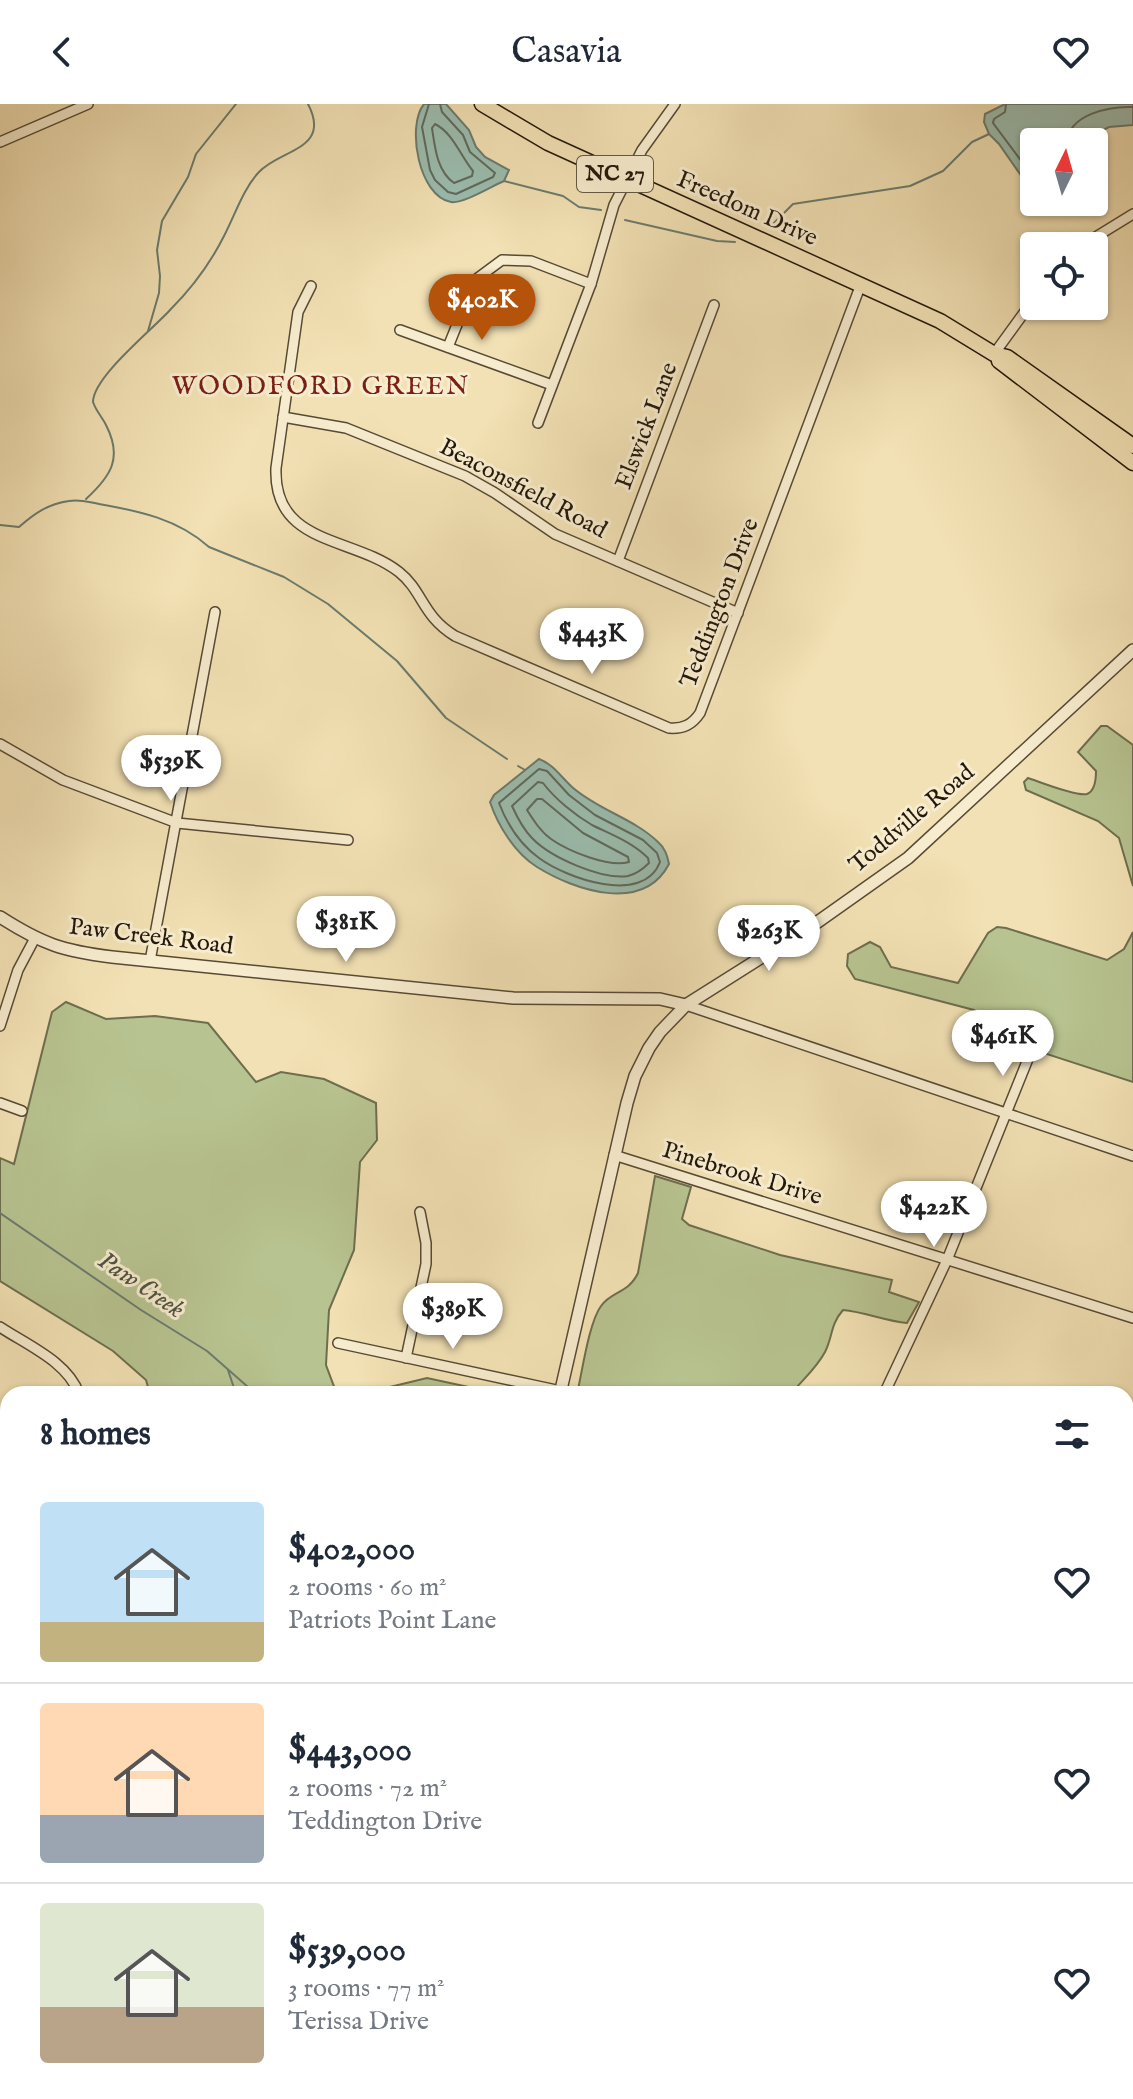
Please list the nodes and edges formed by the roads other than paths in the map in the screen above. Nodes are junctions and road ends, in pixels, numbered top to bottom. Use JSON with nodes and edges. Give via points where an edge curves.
{"nodes":[{"id":1,"x":482,"y":104,"type":"edge"},
{"id":2,"x":675,"y":104,"type":"edge"},
{"id":3,"x":82,"y":105,"type":"edge"},
{"id":4,"x":0,"y":142,"type":"edge"},
{"id":5,"x":627,"y":179,"type":"junction"},
{"id":6,"x":1133,"y":214,"type":"edge"},
{"id":7,"x":1104,"y":232,"type":"edge"},
{"id":8,"x":591,"y":284,"type":"junction"},
{"id":9,"x":861,"y":284,"type":"junction"},
{"id":10,"x":311,"y":286,"type":"dead end"},
{"id":11,"x":714,"y":305,"type":"dead end"},
{"id":12,"x":1020,"y":318,"type":"edge"},
{"id":13,"x":400,"y":330,"type":"dead end"},
{"id":14,"x":448,"y":347,"type":"junction"},
{"id":15,"x":994,"y":354,"type":"junction"},
{"id":16,"x":552,"y":385,"type":"junction"},
{"id":17,"x":283,"y":417,"type":"junction"},
{"id":18,"x":538,"y":423,"type":"dead end"},
{"id":19,"x":1133,"y":446,"type":"edge"},
{"id":20,"x":1133,"y":463,"type":"edge"},
{"id":21,"x":618,"y":561,"type":"junction"},
{"id":22,"x":215,"y":612,"type":"dead end"},
{"id":23,"x":738,"y":613,"type":"junction"},
{"id":24,"x":1133,"y":650,"type":"edge"},
{"id":25,"x":0,"y":744,"type":"edge"},
{"id":26,"x":177,"y":823,"type":"junction"},
{"id":27,"x":348,"y":840,"type":"dead end"},
{"id":28,"x":0,"y":917,"type":"edge"},
{"id":29,"x":35,"y":938,"type":"junction"},
{"id":30,"x":150,"y":961,"type":"junction"},
{"id":31,"x":686,"y":1005,"type":"junction"},
{"id":32,"x":0,"y":1026,"type":"edge"},
{"id":33,"x":1030,"y":1054,"type":"dead end"},
{"id":34,"x":0,"y":1103,"type":"edge"},
{"id":35,"x":22,"y":1111,"type":"dead end"},
{"id":36,"x":1007,"y":1114,"type":"junction"},
{"id":37,"x":614,"y":1155,"type":"junction"},
{"id":38,"x":1133,"y":1156,"type":"edge"},
{"id":39,"x":420,"y":1212,"type":"dead end"},
{"id":40,"x":947,"y":1260,"type":"junction"},
{"id":41,"x":1133,"y":1318,"type":"edge"},
{"id":42,"x":0,"y":1327,"type":"edge"},
{"id":43,"x":338,"y":1343,"type":"dead end"},
{"id":44,"x":406,"y":1358,"type":"junction"},
{"id":45,"x":76,"y":1386,"type":"edge"},
{"id":46,"x":533,"y":1386,"type":"edge"},
{"id":47,"x":561,"y":1386,"type":"edge"},
{"id":48,"x":888,"y":1386,"type":"edge"}],
"edges":[{"from":1,"to":5,"type":"main road","name":"Freedom Drive","number":"NC 27","via":[[548,143]]},
{"from":2,"to":5,"type":"street"},
{"from":3,"to":4,"type":"street"},
{"from":5,"to":8,"type":"street"},
{"from":5,"to":9,"type":"main road","name":"Freedom Drive","number":"NC 27"},
{"from":6,"to":7,"type":"street"},
{"from":8,"to":14,"type":"street","via":[[531,261],[502,260],[475,280]]},
{"from":8,"to":16,"type":"street"},
{"from":9,"to":15,"type":"main road","name":"Freedom Drive","number":"NC 27","via":[[940,321]]},
{"from":9,"to":23,"type":"street","name":"Teddington Drive"},
{"from":10,"to":17,"type":"street","name":"Teddington Drive","via":[[298,312]]},
{"from":11,"to":21,"type":"street","name":"Elswick Lane"},
{"from":12,"to":15,"type":"street"},
{"from":13,"to":14,"type":"street"},
{"from":14,"to":16,"type":"street"},
{"from":15,"to":19,"type":"main road","name":"Freedom Drive","number":"NC 27","via":[[1054,388]]},
{"from":15,"to":20,"type":"main road","name":"Freedom Drive","number":"NC 27"},
{"from":16,"to":18,"type":"street"},
{"from":17,"to":21,"type":"street","name":"Beaconsfield Road","via":[[346,428],[465,476],[544,528]]},
{"from":17,"to":23,"type":"street","name":"Teddington Drive","via":[[276,477],[289,514],[312,533],[401,573],[431,617],[455,636],[677,728],[692,723],[700,713]]},
{"from":21,"to":23,"type":"street","name":"Beaconsfield Road"},
{"from":22,"to":26,"type":"street"},
{"from":24,"to":31,"type":"street","name":"Toddville Road","via":[[908,858]]},
{"from":25,"to":26,"type":"street","via":[[63,780]]},
{"from":26,"to":27,"type":"street"},
{"from":26,"to":30,"type":"street"},
{"from":28,"to":29,"type":"street","name":"Paw Creek Road"},
{"from":29,"to":30,"type":"street","name":"Paw Creek Road","via":[[72,952]]},
{"from":29,"to":32,"type":"street"},
{"from":30,"to":31,"type":"street","name":"Paw Creek Road","via":[[513,998],[660,999]]},
{"from":31,"to":36,"type":"street"},
{"from":31,"to":37,"type":"street","name":"Toddville Road","via":[[660,1032],[639,1067]]},
{"from":33,"to":36,"type":"street"},
{"from":34,"to":35,"type":"street"},
{"from":36,"to":38,"type":"street"},
{"from":36,"to":40,"type":"street"},
{"from":37,"to":40,"type":"street","name":"Pinebrook Drive"},
{"from":37,"to":47,"type":"street","name":"Toddville Road"},
{"from":39,"to":44,"type":"street","via":[[426,1264]]},
{"from":40,"to":41,"type":"street","name":"Pinebrook Drive"},
{"from":40,"to":48,"type":"street"},
{"from":42,"to":45,"type":"street","via":[[62,1368]]},
{"from":43,"to":44,"type":"street"},
{"from":44,"to":46,"type":"street"}]}
